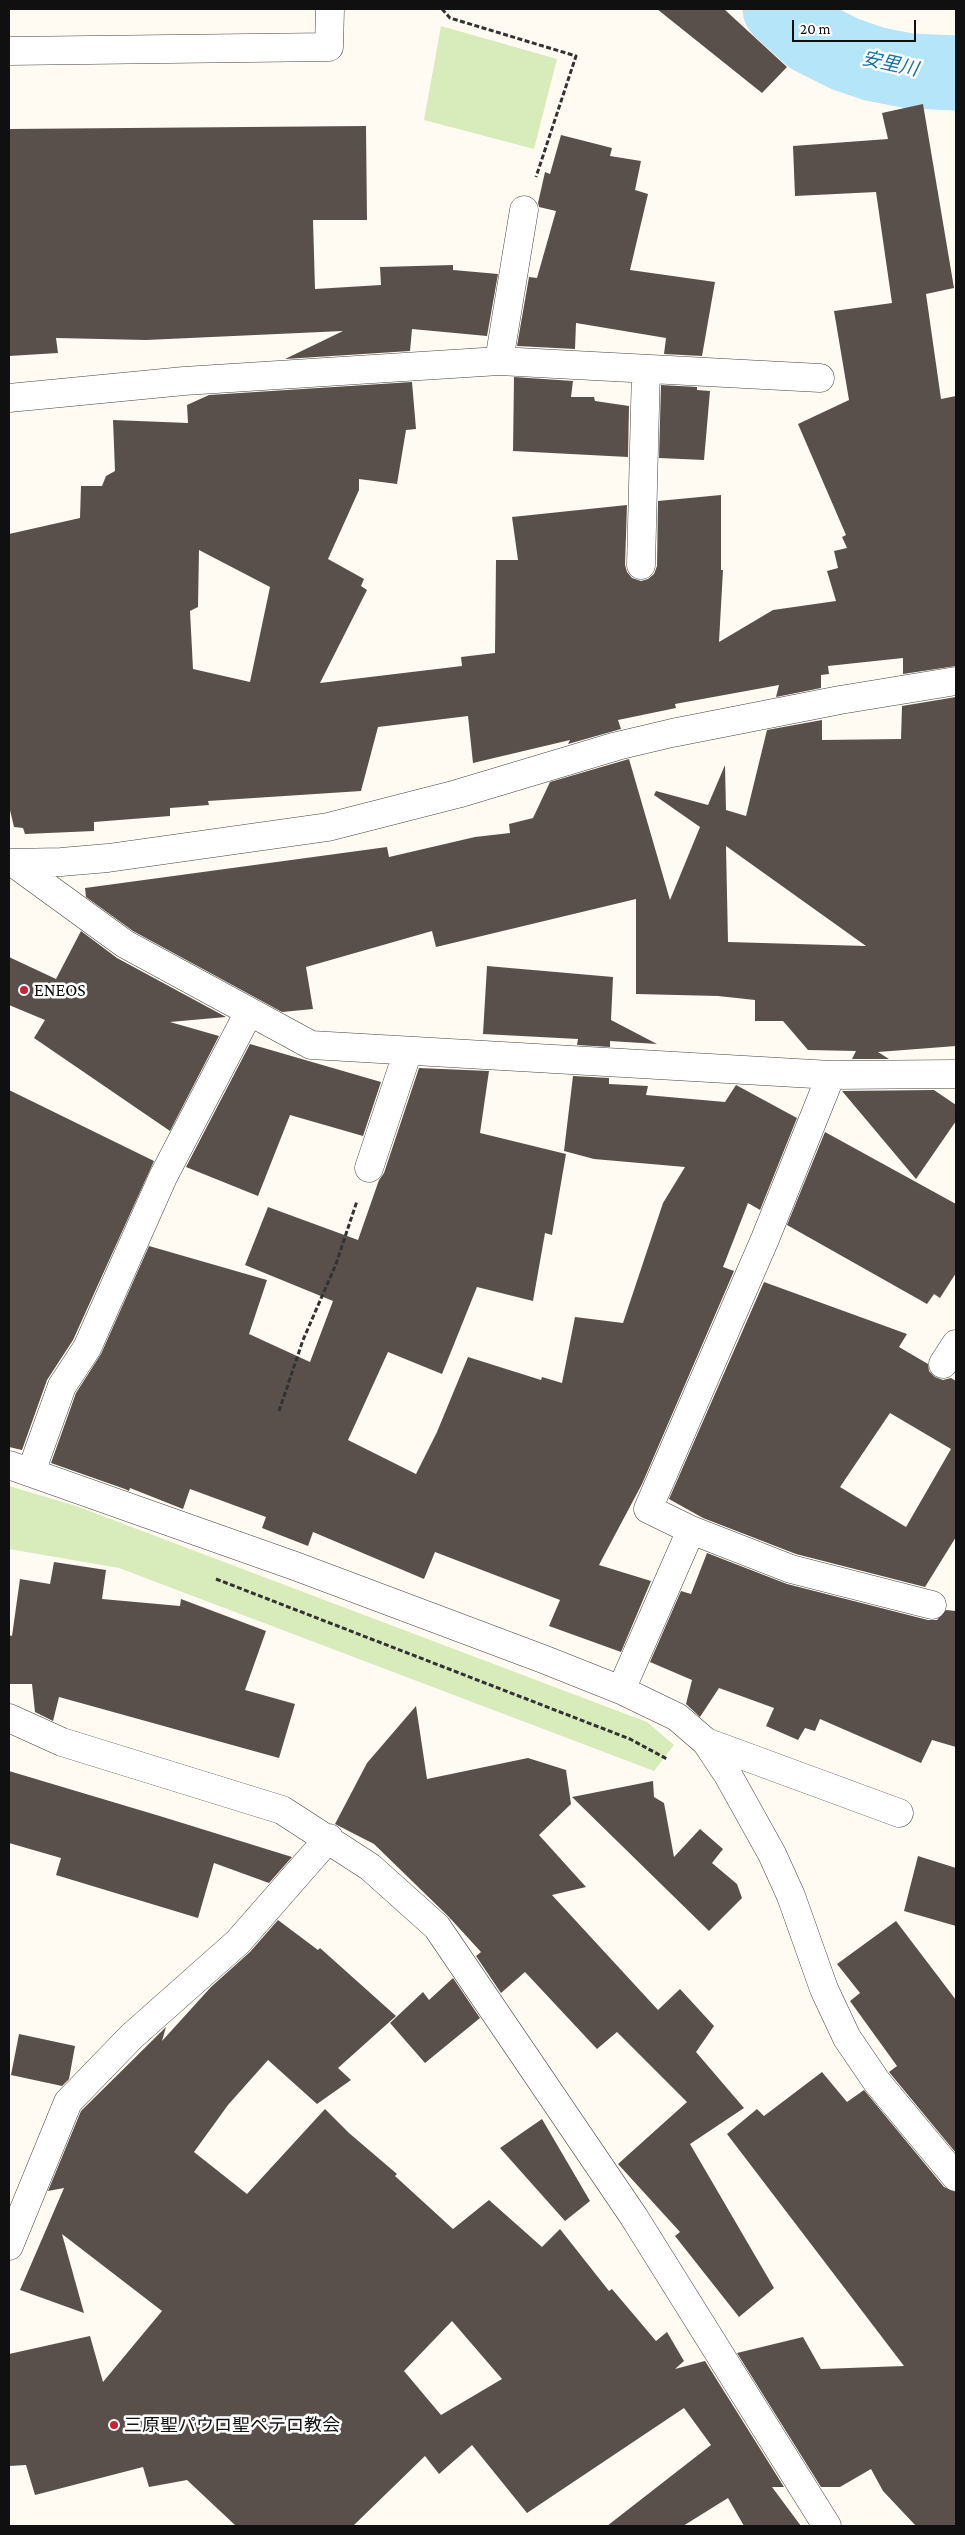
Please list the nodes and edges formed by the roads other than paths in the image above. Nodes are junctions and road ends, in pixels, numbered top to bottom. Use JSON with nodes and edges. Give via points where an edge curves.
{"nodes":[{"id":1,"x":330,"y":9,"type":"edge"},
{"id":2,"x":9,"y":52,"type":"edge"},
{"id":3,"x":524,"y":210,"type":"road end"},
{"id":4,"x":499,"y":361,"type":"junction"},
{"id":5,"x":646,"y":369,"type":"junction"},
{"id":6,"x":820,"y":378,"type":"dead end"},
{"id":7,"x":9,"y":398,"type":"edge"},
{"id":8,"x":641,"y":565,"type":"dead end"},
{"id":9,"x":956,"y":681,"type":"edge"},
{"id":10,"x":12,"y":863,"type":"edge"},
{"id":11,"x":249,"y":1012,"type":"junction"},
{"id":12,"x":408,"y":1052,"type":"junction"},
{"id":13,"x":956,"y":1074,"type":"edge"},
{"id":14,"x":831,"y":1075,"type":"junction"},
{"id":15,"x":368,"y":1168,"type":"road end"},
{"id":16,"x":20,"y":1469,"type":"edge"},
{"id":17,"x":691,"y":1530,"type":"junction"},
{"id":18,"x":932,"y":1605,"type":"dead end"},
{"id":19,"x":621,"y":1690,"type":"junction"},
{"id":20,"x":9,"y":1718,"type":"edge"},
{"id":21,"x":706,"y":1742,"type":"junction"},
{"id":22,"x":899,"y":1813,"type":"dead end"},
{"id":23,"x":329,"y":1838,"type":"junction"},
{"id":24,"x":956,"y":2177,"type":"edge"},
{"id":25,"x":9,"y":2246,"type":"edge"},
{"id":26,"x":827,"y":2526,"type":"edge"}],
"edges":[{"from":1,"to":2,"type":"street","via":[[330,47]]},
{"from":3,"to":4,"type":"street"},
{"from":4,"to":5,"type":"street"},
{"from":4,"to":7,"type":"street","via":[[184,381]]},
{"from":5,"to":6,"type":"street"},
{"from":5,"to":8,"type":"street"},
{"from":9,"to":10,"type":"street","via":[[672,733],[328,827],[108,858]]},
{"from":10,"to":11,"type":"street","via":[[125,944]]},
{"from":11,"to":12,"type":"street","via":[[311,1045]]},
{"from":11,"to":16,"type":"street","via":[[163,1177],[87,1348],[62,1386]]},
{"from":12,"to":14,"type":"street"},
{"from":12,"to":15,"type":"street"},
{"from":13,"to":14,"type":"street"},
{"from":14,"to":17,"type":"street","via":[[765,1239],[648,1508]]},
{"from":16,"to":19,"type":"street","via":[[295,1566]]},
{"from":17,"to":18,"type":"street","via":[[791,1569]]},
{"from":17,"to":19,"type":"street"},
{"from":19,"to":21,"type":"street","via":[[677,1717]]},
{"from":20,"to":23,"type":"street","via":[[62,1742],[282,1810]]},
{"from":21,"to":22,"type":"street"},
{"from":21,"to":24,"type":"street","via":[[728,1774],[772,1854],[846,2038],[877,2082]]},
{"from":23,"to":25,"type":"street","via":[[238,1942],[132,2036],[68,2102]]},
{"from":23,"to":26,"type":"street","via":[[370,1867],[437,1927],[634,2217]]}]}
